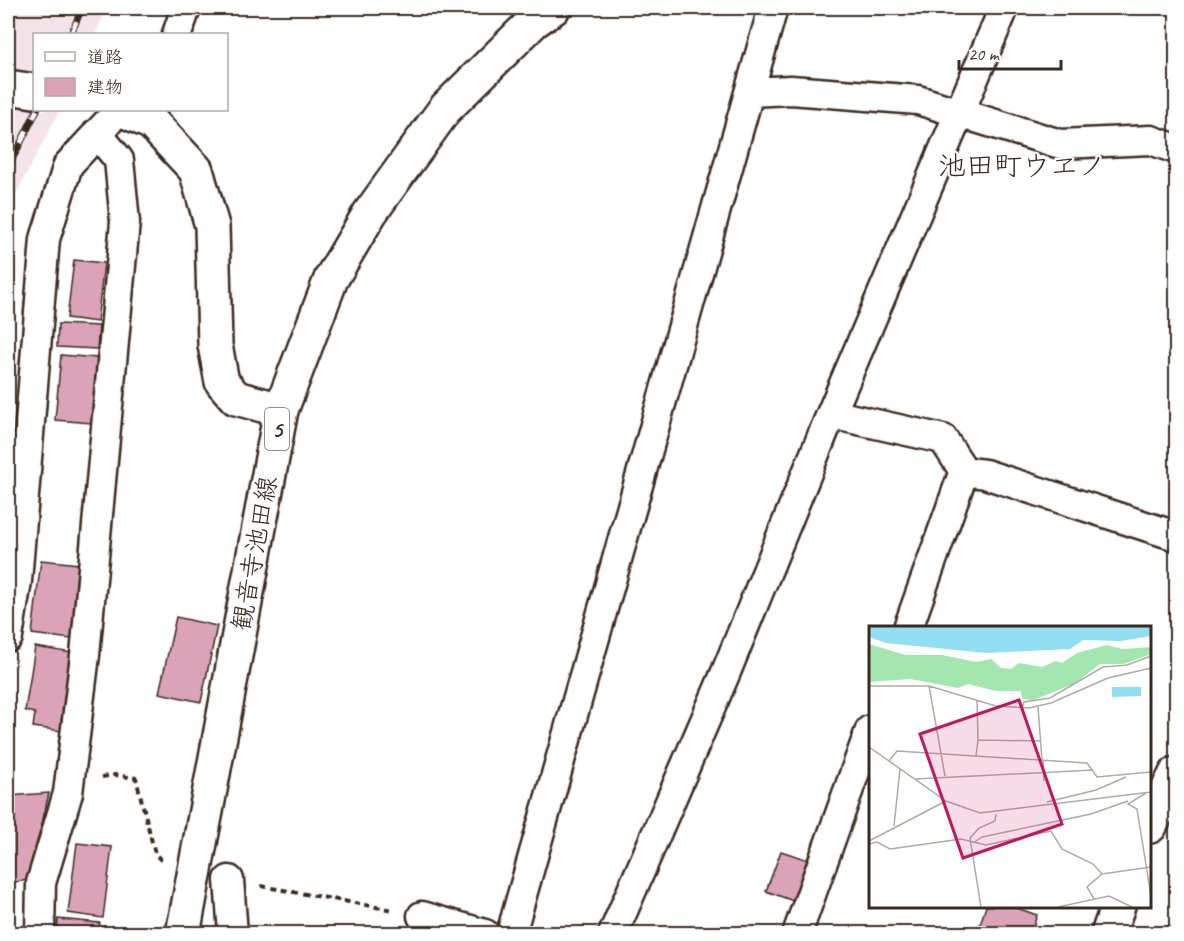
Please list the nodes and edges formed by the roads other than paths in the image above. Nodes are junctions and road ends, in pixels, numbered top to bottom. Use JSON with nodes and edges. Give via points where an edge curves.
{"nodes":[{"id":1,"x":186,"y":8,"type":"edge"},
{"id":2,"x":773,"y":8,"type":"edge"},
{"id":3,"x":1004,"y":8,"type":"edge"},
{"id":4,"x":540,"y":12,"type":"edge"},
{"id":5,"x":177,"y":33,"type":"edge"},
{"id":6,"x":8,"y":87,"type":"edge"},
{"id":7,"x":33,"y":91,"type":"edge"},
{"id":8,"x":750,"y":92,"type":"junction"},
{"id":9,"x":960,"y":112,"type":"junction"},
{"id":10,"x":132,"y":114,"type":"edge"},
{"id":11,"x":97,"y":133,"type":"junction"},
{"id":12,"x":1176,"y":149,"type":"edge"},
{"id":13,"x":280,"y":410,"type":"junction"},
{"id":14,"x":831,"y":414,"type":"junction"},
{"id":15,"x":964,"y":471,"type":"junction"},
{"id":16,"x":1176,"y":536,"type":"edge"},
{"id":17,"x":908,"y":626,"type":"edge"},
{"id":18,"x":8,"y":637,"type":"edge"},
{"id":19,"x":869,"y":733,"type":"edge"},
{"id":20,"x":1176,"y":774,"type":"edge"},
{"id":21,"x":1151,"y":822,"type":"edge"},
{"id":22,"x":229,"y":880,"type":"road end"},
{"id":23,"x":1117,"y":908,"type":"edge"},
{"id":24,"x":422,"y":916,"type":"road end"},
{"id":25,"x":40,"y":933,"type":"edge"},
{"id":26,"x":183,"y":933,"type":"edge"},
{"id":27,"x":233,"y":933,"type":"edge"},
{"id":28,"x":485,"y":933,"type":"edge"},
{"id":29,"x":511,"y":933,"type":"edge"},
{"id":30,"x":613,"y":933,"type":"edge"},
{"id":31,"x":797,"y":933,"type":"edge"},
{"id":32,"x":1108,"y":933,"type":"edge"}],
"edges":[{"from":1,"to":5,"type":"street"},
{"from":2,"to":8,"type":"street"},
{"from":3,"to":9,"type":"street"},
{"from":4,"to":13,"type":"main road","name":"観音寺池田線","number":"5","via":[[446,109],[370,213],[331,279]]},
{"from":6,"to":7,"type":"main road"},
{"from":8,"to":9,"type":"street","via":[[791,90],[918,100]]},
{"from":8,"to":29,"type":"street"},
{"from":9,"to":12,"type":"street","via":[[1060,144],[1151,140]]},
{"from":9,"to":14,"type":"street"},
{"from":10,"to":11,"type":"street"},
{"from":10,"to":13,"type":"main road","via":[[195,171],[212,226],[215,345],[222,382],[236,398]]},
{"from":11,"to":18,"type":"street","via":[[68,165],[45,239],[17,581]]},
{"from":11,"to":25,"type":"street","via":[[119,160],[125,222],[86,643],[68,793],[41,883]]},
{"from":13,"to":26,"type":"main road","name":"観音寺池田線","number":"5"},
{"from":14,"to":15,"type":"street","via":[[943,439]]},
{"from":14,"to":30,"type":"street","via":[[726,672]]},
{"from":15,"to":16,"type":"street"},
{"from":15,"to":17,"type":"street"},
{"from":19,"to":31,"type":"street"},
{"from":20,"to":21,"type":"main road"},
{"from":22,"to":27,"type":"street"},
{"from":23,"to":32,"type":"main road"},
{"from":24,"to":28,"type":"street"}]}
